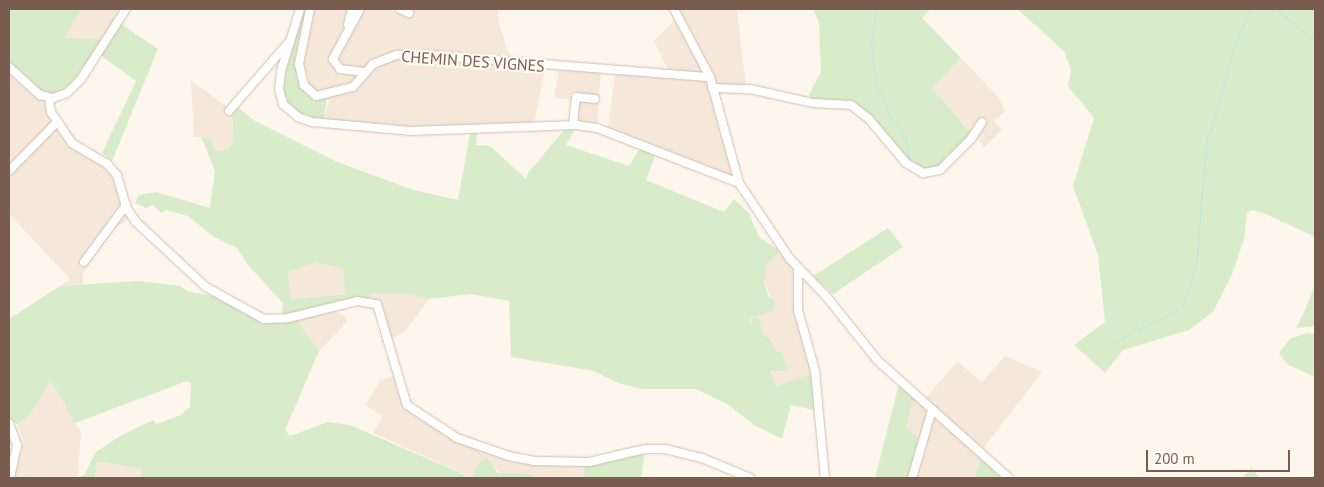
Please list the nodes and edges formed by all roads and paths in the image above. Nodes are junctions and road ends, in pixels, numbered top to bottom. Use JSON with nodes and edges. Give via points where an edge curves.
{"nodes":[{"id":1,"x":126,"y":9,"type":"edge"},
{"id":2,"x":300,"y":9,"type":"edge"},
{"id":3,"x":310,"y":9,"type":"edge"},
{"id":4,"x":352,"y":9,"type":"edge"},
{"id":5,"x":360,"y":9,"type":"edge"},
{"id":6,"x":400,"y":9,"type":"edge"},
{"id":7,"x":674,"y":9,"type":"edge"},
{"id":8,"x":409,"y":13,"type":"dead end"},
{"id":9,"x":348,"y":26,"type":"junction"},
{"id":10,"x":290,"y":40,"type":"junction"},
{"id":11,"x":9,"y":67,"type":"edge"},
{"id":12,"x":366,"y":72,"type":"junction"},
{"id":13,"x":710,"y":78,"type":"junction"},
{"id":14,"x":712,"y":88,"type":"junction"},
{"id":15,"x":49,"y":98,"type":"junction"},
{"id":16,"x":595,"y":99,"type":"dead end"},
{"id":17,"x":229,"y":111,"type":"dead end"},
{"id":18,"x":56,"y":122,"type":"junction"},
{"id":19,"x":982,"y":122,"type":"dead end"},
{"id":20,"x":573,"y":125,"type":"junction"},
{"id":21,"x":9,"y":171,"type":"edge"},
{"id":22,"x":739,"y":183,"type":"junction"},
{"id":23,"x":126,"y":205,"type":"junction"},
{"id":24,"x":84,"y":262,"type":"dead end"},
{"id":25,"x":798,"y":269,"type":"junction"},
{"id":26,"x":932,"y":410,"type":"junction"},
{"id":27,"x":9,"y":423,"type":"edge"},
{"id":28,"x":10,"y":478,"type":"edge"},
{"id":29,"x":750,"y":478,"type":"edge"},
{"id":30,"x":825,"y":478,"type":"edge"},
{"id":31,"x":912,"y":478,"type":"edge"},
{"id":32,"x":1010,"y":478,"type":"edge"}],
"edges":[{"from":1,"to":15,"type":"street","via":[[73,89]]},
{"from":2,"to":10,"type":"street"},
{"from":3,"to":12,"type":"street","name":"CHEMIN DES VIGNES","via":[[299,53],[301,77],[307,91],[321,96],[346,90],[358,83]]},
{"from":4,"to":9,"type":"street"},
{"from":5,"to":9,"type":"street"},
{"from":6,"to":8,"type":"street"},
{"from":7,"to":13,"type":"street"},
{"from":9,"to":12,"type":"street","via":[[333,62],[340,69]]},
{"from":10,"to":17,"type":"street"},
{"from":10,"to":20,"type":"street","via":[[279,89],[288,109],[304,120],[410,131]]},
{"from":11,"to":15,"type":"street","via":[[30,88]]},
{"from":12,"to":13,"type":"street","name":"CHEMIN DES VIGNES","via":[[382,58],[428,55]]},
{"from":13,"to":14,"type":"street"},
{"from":14,"to":19,"type":"street","via":[[750,90],[813,103],[851,105],[869,119],[906,163],[923,173],[940,170]]},
{"from":14,"to":22,"type":"street"},
{"from":15,"to":18,"type":"street"},
{"from":16,"to":20,"type":"street","via":[[576,97]]},
{"from":18,"to":21,"type":"street"},
{"from":18,"to":23,"type":"street","via":[[76,148],[103,162],[117,175]]},
{"from":20,"to":22,"type":"street","via":[[614,133]]},
{"from":22,"to":25,"type":"street"},
{"from":23,"to":24,"type":"street"},
{"from":23,"to":29,"type":"street","via":[[136,222],[198,282],[259,318],[288,318],[346,302],[375,303],[382,313],[407,405],[464,441],[509,456],[534,460],[589,462],[645,449],[665,449],[702,458]]},
{"from":25,"to":26,"type":"street","via":[[826,296],[877,360]]},
{"from":25,"to":30,"type":"street","via":[[798,310],[815,372]]},
{"from":26,"to":31,"type":"street"},
{"from":26,"to":32,"type":"street"},
{"from":27,"to":28,"type":"street","via":[[17,445]]}]}
